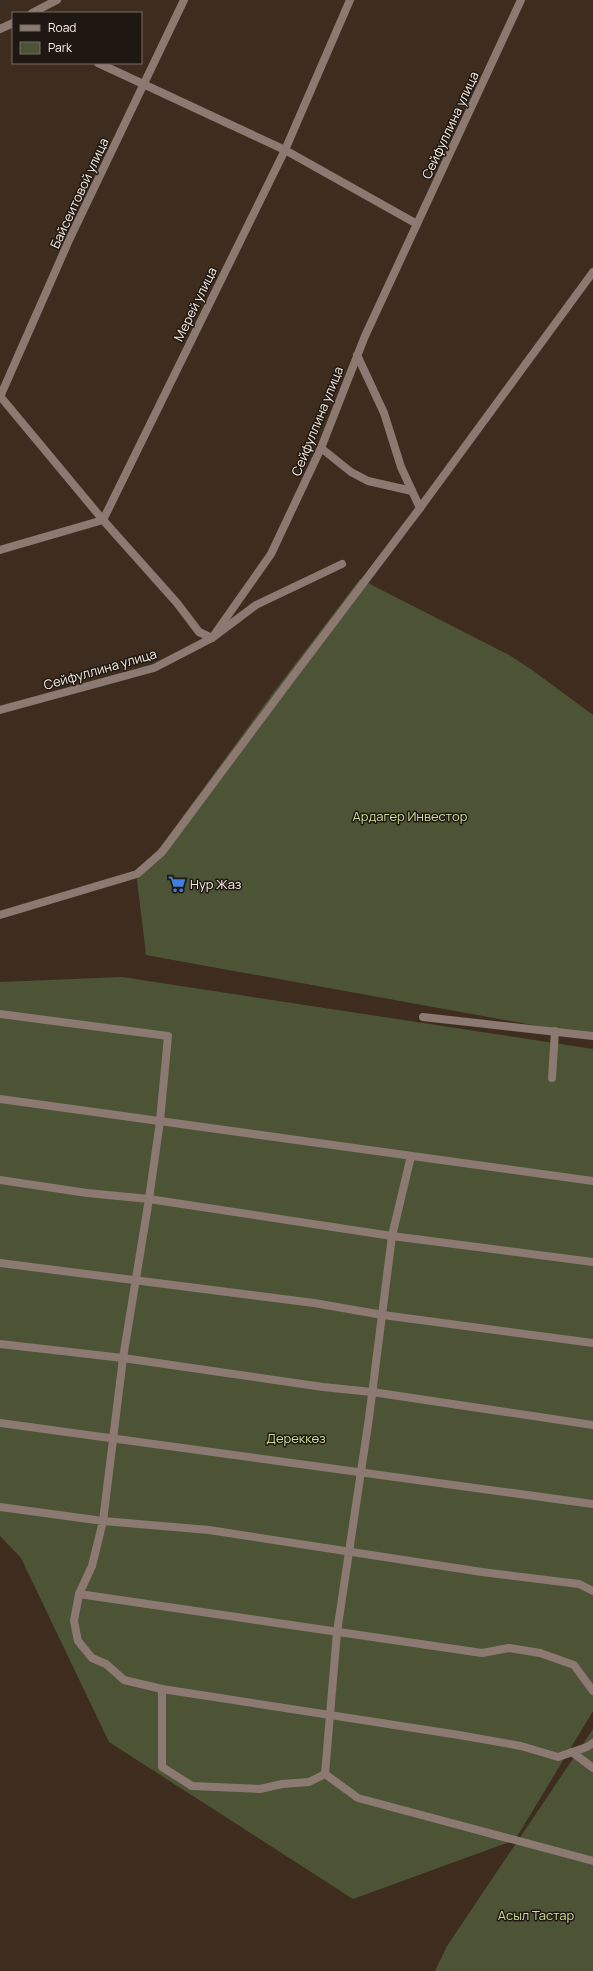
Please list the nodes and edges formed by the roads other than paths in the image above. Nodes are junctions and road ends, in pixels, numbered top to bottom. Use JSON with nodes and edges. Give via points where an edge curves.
{"nodes":[{"id":1,"x":58,"y":0,"type":"edge"},
{"id":2,"x":184,"y":0,"type":"edge"},
{"id":3,"x":350,"y":0,"type":"edge"},
{"id":4,"x":521,"y":0,"type":"edge"},
{"id":5,"x":34,"y":12,"type":"edge"},
{"id":6,"x":100,"y":64,"type":"edge"},
{"id":7,"x":144,"y":84,"type":"junction"},
{"id":8,"x":285,"y":150,"type":"junction"},
{"id":9,"x":417,"y":224,"type":"junction"},
{"id":10,"x":593,"y":272,"type":"edge"},
{"id":11,"x":357,"y":355,"type":"junction"},
{"id":12,"x":0,"y":396,"type":"edge"},
{"id":13,"x":321,"y":448,"type":"junction"},
{"id":14,"x":412,"y":491,"type":"junction"},
{"id":15,"x":420,"y":508,"type":"junction"},
{"id":16,"x":103,"y":520,"type":"junction"},
{"id":17,"x":0,"y":550,"type":"edge"},
{"id":18,"x":342,"y":564,"type":"dead end"},
{"id":19,"x":212,"y":638,"type":"junction"},
{"id":20,"x":0,"y":710,"type":"edge"},
{"id":21,"x":0,"y":915,"type":"edge"},
{"id":22,"x":0,"y":1014,"type":"edge"},
{"id":23,"x":423,"y":1017,"type":"dead end"},
{"id":24,"x":555,"y":1031,"type":"junction"},
{"id":25,"x":593,"y":1036,"type":"edge"},
{"id":26,"x":552,"y":1078,"type":"dead end"},
{"id":27,"x":0,"y":1099,"type":"edge"},
{"id":28,"x":160,"y":1121,"type":"junction"},
{"id":29,"x":411,"y":1156,"type":"junction"},
{"id":30,"x":0,"y":1180,"type":"edge"},
{"id":31,"x":593,"y":1181,"type":"edge"},
{"id":32,"x":149,"y":1199,"type":"junction"},
{"id":33,"x":392,"y":1236,"type":"junction"},
{"id":34,"x":593,"y":1262,"type":"edge"},
{"id":35,"x":0,"y":1263,"type":"edge"},
{"id":36,"x":136,"y":1280,"type":"junction"},
{"id":37,"x":383,"y":1315,"type":"junction"},
{"id":38,"x":593,"y":1343,"type":"edge"},
{"id":39,"x":0,"y":1344,"type":"edge"},
{"id":40,"x":123,"y":1358,"type":"junction"},
{"id":41,"x":372,"y":1392,"type":"junction"},
{"id":42,"x":0,"y":1423,"type":"edge"},
{"id":43,"x":593,"y":1425,"type":"edge"},
{"id":44,"x":114,"y":1437,"type":"junction"},
{"id":45,"x":361,"y":1471,"type":"junction"},
{"id":46,"x":593,"y":1504,"type":"edge"},
{"id":47,"x":0,"y":1507,"type":"edge"},
{"id":48,"x":103,"y":1521,"type":"junction"},
{"id":49,"x":348,"y":1550,"type":"junction"},
{"id":50,"x":593,"y":1591,"type":"edge"},
{"id":51,"x":79,"y":1594,"type":"junction"},
{"id":52,"x":338,"y":1632,"type":"junction"},
{"id":53,"x":162,"y":1689,"type":"junction"},
{"id":54,"x":593,"y":1691,"type":"edge"},
{"id":55,"x":330,"y":1715,"type":"junction"},
{"id":56,"x":593,"y":1743,"type":"edge"},
{"id":57,"x":572,"y":1752,"type":"junction"},
{"id":58,"x":593,"y":1768,"type":"edge"},
{"id":59,"x":325,"y":1774,"type":"junction"},
{"id":60,"x":593,"y":1861,"type":"edge"}],
"edges":[{"from":1,"to":5,"type":"street"},
{"from":2,"to":7,"type":"street","name":"Байсеитовой улица"},
{"from":3,"to":8,"type":"street","name":"Мерей улица"},
{"from":4,"to":9,"type":"street","name":"Сейфуллина улица"},
{"from":6,"to":7,"type":"street"},
{"from":7,"to":8,"type":"street"},
{"from":7,"to":12,"type":"street","name":"Байсеитовой улица","via":[[70,238]]},
{"from":8,"to":9,"type":"street"},
{"from":8,"to":16,"type":"street","name":"Мерей улица"},
{"from":9,"to":11,"type":"street","name":"Сейфуллина улица"},
{"from":10,"to":15,"type":"street"},
{"from":11,"to":13,"type":"street","name":"Сейфуллина улица"},
{"from":11,"to":14,"type":"street","via":[[384,413],[401,467]]},
{"from":12,"to":16,"type":"street"},
{"from":13,"to":14,"type":"street","via":[[351,472],[368,481]]},
{"from":13,"to":19,"type":"street","name":"Сейфуллина улица","via":[[271,554]]},
{"from":14,"to":15,"type":"street"},
{"from":15,"to":21,"type":"street","via":[[162,852],[137,874]]},
{"from":16,"to":17,"type":"street"},
{"from":16,"to":19,"type":"street","via":[[177,603],[199,632]]},
{"from":18,"to":19,"type":"street","via":[[256,606]]},
{"from":19,"to":20,"type":"street","name":"Сейфуллина улица","via":[[154,668]]},
{"from":22,"to":28,"type":"street","via":[[168,1036]]},
{"from":23,"to":24,"type":"street"},
{"from":24,"to":25,"type":"street"},
{"from":24,"to":26,"type":"street"},
{"from":27,"to":28,"type":"street"},
{"from":28,"to":29,"type":"street"},
{"from":28,"to":32,"type":"street"},
{"from":29,"to":31,"type":"street"},
{"from":29,"to":33,"type":"street"},
{"from":30,"to":32,"type":"street"},
{"from":32,"to":33,"type":"street"},
{"from":32,"to":36,"type":"street"},
{"from":33,"to":34,"type":"street"},
{"from":33,"to":37,"type":"street"},
{"from":35,"to":36,"type":"street"},
{"from":36,"to":37,"type":"street","via":[[314,1303]]},
{"from":36,"to":40,"type":"street"},
{"from":37,"to":38,"type":"street"},
{"from":37,"to":41,"type":"street"},
{"from":39,"to":40,"type":"street"},
{"from":40,"to":41,"type":"street"},
{"from":40,"to":44,"type":"street"},
{"from":41,"to":43,"type":"street"},
{"from":41,"to":45,"type":"street"},
{"from":42,"to":44,"type":"street"},
{"from":44,"to":45,"type":"street"},
{"from":44,"to":48,"type":"street"},
{"from":45,"to":46,"type":"street"},
{"from":45,"to":49,"type":"street"},
{"from":47,"to":48,"type":"street"},
{"from":48,"to":49,"type":"street","via":[[209,1530]]},
{"from":48,"to":51,"type":"street","via":[[92,1566]]},
{"from":49,"to":50,"type":"street","via":[[482,1572],[579,1584]]},
{"from":49,"to":52,"type":"street"},
{"from":51,"to":52,"type":"street"},
{"from":51,"to":53,"type":"street","via":[[74,1621],[78,1641],[92,1658],[106,1664],[124,1680]]},
{"from":52,"to":54,"type":"street","via":[[482,1652],[509,1648],[540,1653],[574,1665]]},
{"from":52,"to":55,"type":"street"},
{"from":53,"to":55,"type":"street"},
{"from":53,"to":59,"type":"street","via":[[162,1767],[192,1786],[260,1789],[309,1782]]},
{"from":55,"to":57,"type":"street","via":[[521,1746],[558,1756]]},
{"from":55,"to":59,"type":"street"},
{"from":56,"to":57,"type":"street"},
{"from":57,"to":58,"type":"street"},
{"from":59,"to":60,"type":"street","via":[[358,1798]]}]}
